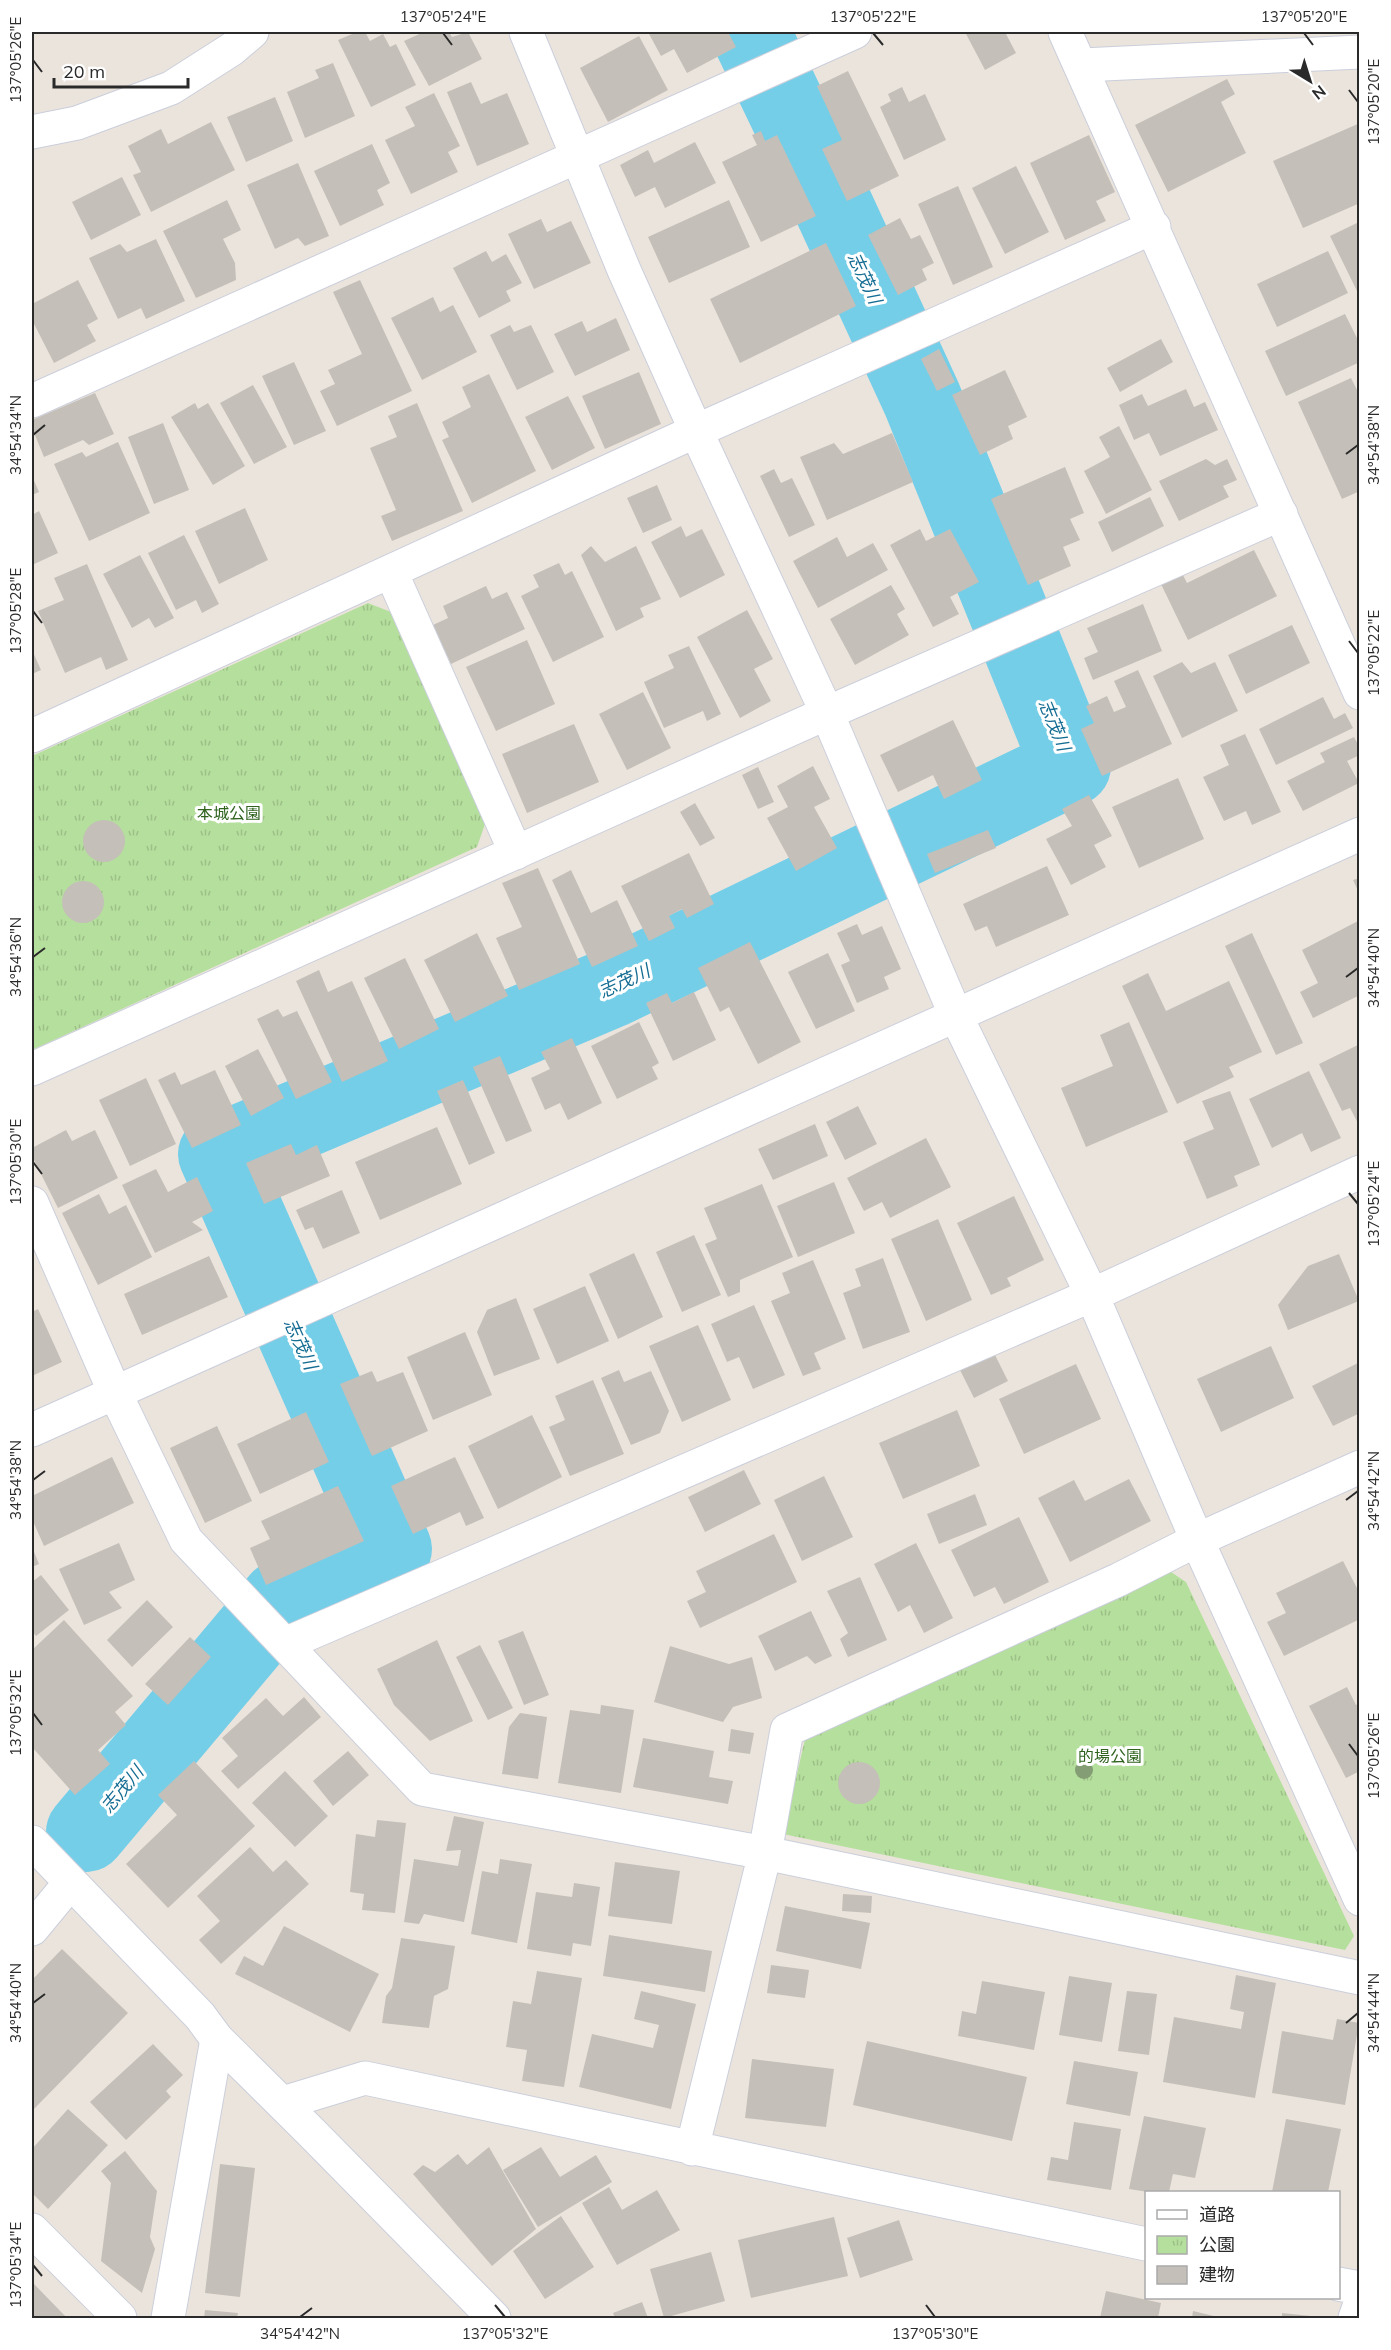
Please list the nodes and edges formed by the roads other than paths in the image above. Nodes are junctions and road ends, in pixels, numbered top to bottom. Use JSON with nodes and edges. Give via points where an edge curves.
{"nodes":[{"id":1,"x":526,"y":32,"type":"edge"},
{"id":2,"x":855,"y":32,"type":"edge"},
{"id":3,"x":1065,"y":32,"type":"edge"},
{"id":4,"x":233,"y":37,"type":"edge"},
{"id":5,"x":1359,"y":52,"type":"edge"},
{"id":6,"x":1082,"y":65,"type":"junction"},
{"id":7,"x":32,"y":132,"type":"edge"},
{"id":8,"x":576,"y":156,"type":"junction"},
{"id":9,"x":1154,"y":227,"type":"junction"},
{"id":10,"x":32,"y":401,"type":"edge"},
{"id":11,"x":696,"y":431,"type":"junction"},
{"id":12,"x":1281,"y":514,"type":"junction"},
{"id":13,"x":391,"y":572,"type":"junction"},
{"id":14,"x":1359,"y":693,"type":"edge"},
{"id":15,"x":827,"y":713,"type":"junction"},
{"id":16,"x":32,"y":735,"type":"edge"},
{"id":17,"x":1359,"y":834,"type":"edge"},
{"id":18,"x":516,"y":853,"type":"junction"},
{"id":19,"x":956,"y":1016,"type":"junction"},
{"id":20,"x":32,"y":1069,"type":"edge"},
{"id":21,"x":1359,"y":1172,"type":"edge"},
{"id":22,"x":32,"y":1203,"type":"edge"},
{"id":23,"x":1092,"y":1295,"type":"junction"},
{"id":24,"x":115,"y":1393,"type":"junction"},
{"id":25,"x":32,"y":1431,"type":"edge"},
{"id":26,"x":1359,"y":1467,"type":"edge"},
{"id":27,"x":1197,"y":1540,"type":"junction"},
{"id":28,"x":285,"y":1644,"type":"junction"},
{"id":29,"x":32,"y":1842,"type":"edge"},
{"id":30,"x":765,"y":1853,"type":"junction"},
{"id":31,"x":70,"y":1883,"type":"junction"},
{"id":32,"x":1359,"y":1899,"type":"edge"},
{"id":33,"x":32,"y":1929,"type":"edge"},
{"id":34,"x":1359,"y":1978,"type":"edge"},
{"id":35,"x":217,"y":2039,"type":"junction"},
{"id":36,"x":283,"y":2103,"type":"junction"},
{"id":37,"x":692,"y":2149,"type":"junction"},
{"id":38,"x":32,"y":2230,"type":"edge"},
{"id":39,"x":1145,"y":2244,"type":"edge"},
{"id":40,"x":1340,"y":2284,"type":"edge"},
{"id":41,"x":1359,"y":2288,"type":"edge"},
{"id":42,"x":1359,"y":2304,"type":"edge"},
{"id":43,"x":120,"y":2319,"type":"edge"},
{"id":44,"x":168,"y":2319,"type":"edge"},
{"id":45,"x":494,"y":2319,"type":"edge"},
{"id":46,"x":1355,"y":2319,"type":"edge"}],
"edges":[{"from":1,"to":8,"type":"street"},
{"from":2,"to":8,"type":"street"},
{"from":3,"to":6,"type":"street"},
{"from":4,"to":7,"type":"street","via":[[171,88],[77,123]]},
{"from":5,"to":6,"type":"street"},
{"from":6,"to":9,"type":"street"},
{"from":8,"to":10,"type":"street"},
{"from":8,"to":11,"type":"street"},
{"from":9,"to":11,"type":"street"},
{"from":9,"to":12,"type":"street"},
{"from":11,"to":13,"type":"street"},
{"from":11,"to":15,"type":"street"},
{"from":12,"to":14,"type":"street"},
{"from":12,"to":15,"type":"street"},
{"from":13,"to":16,"type":"street"},
{"from":13,"to":18,"type":"street"},
{"from":15,"to":18,"type":"street"},
{"from":15,"to":19,"type":"street"},
{"from":17,"to":19,"type":"street"},
{"from":18,"to":20,"type":"street"},
{"from":19,"to":23,"type":"street"},
{"from":19,"to":24,"type":"street"},
{"from":21,"to":23,"type":"street"},
{"from":22,"to":24,"type":"street"},
{"from":23,"to":27,"type":"street"},
{"from":23,"to":28,"type":"street"},
{"from":24,"to":25,"type":"street"},
{"from":24,"to":28,"type":"street","via":[[186,1540]]},
{"from":26,"to":27,"type":"street"},
{"from":27,"to":30,"type":"street","via":[[1118,1580],[787,1730]]},
{"from":27,"to":32,"type":"street"},
{"from":28,"to":30,"type":"street","via":[[422,1789]]},
{"from":29,"to":31,"type":"street"},
{"from":30,"to":34,"type":"street"},
{"from":30,"to":37,"type":"street"},
{"from":31,"to":33,"type":"street"},
{"from":31,"to":35,"type":"street","via":[[176,1990]]},
{"from":35,"to":36,"type":"street"},
{"from":35,"to":44,"type":"street"},
{"from":36,"to":37,"type":"street","via":[[365,2078]]},
{"from":36,"to":45,"type":"street"},
{"from":37,"to":39,"type":"street"},
{"from":38,"to":43,"type":"street"},
{"from":40,"to":41,"type":"street"},
{"from":42,"to":46,"type":"street"}]}
